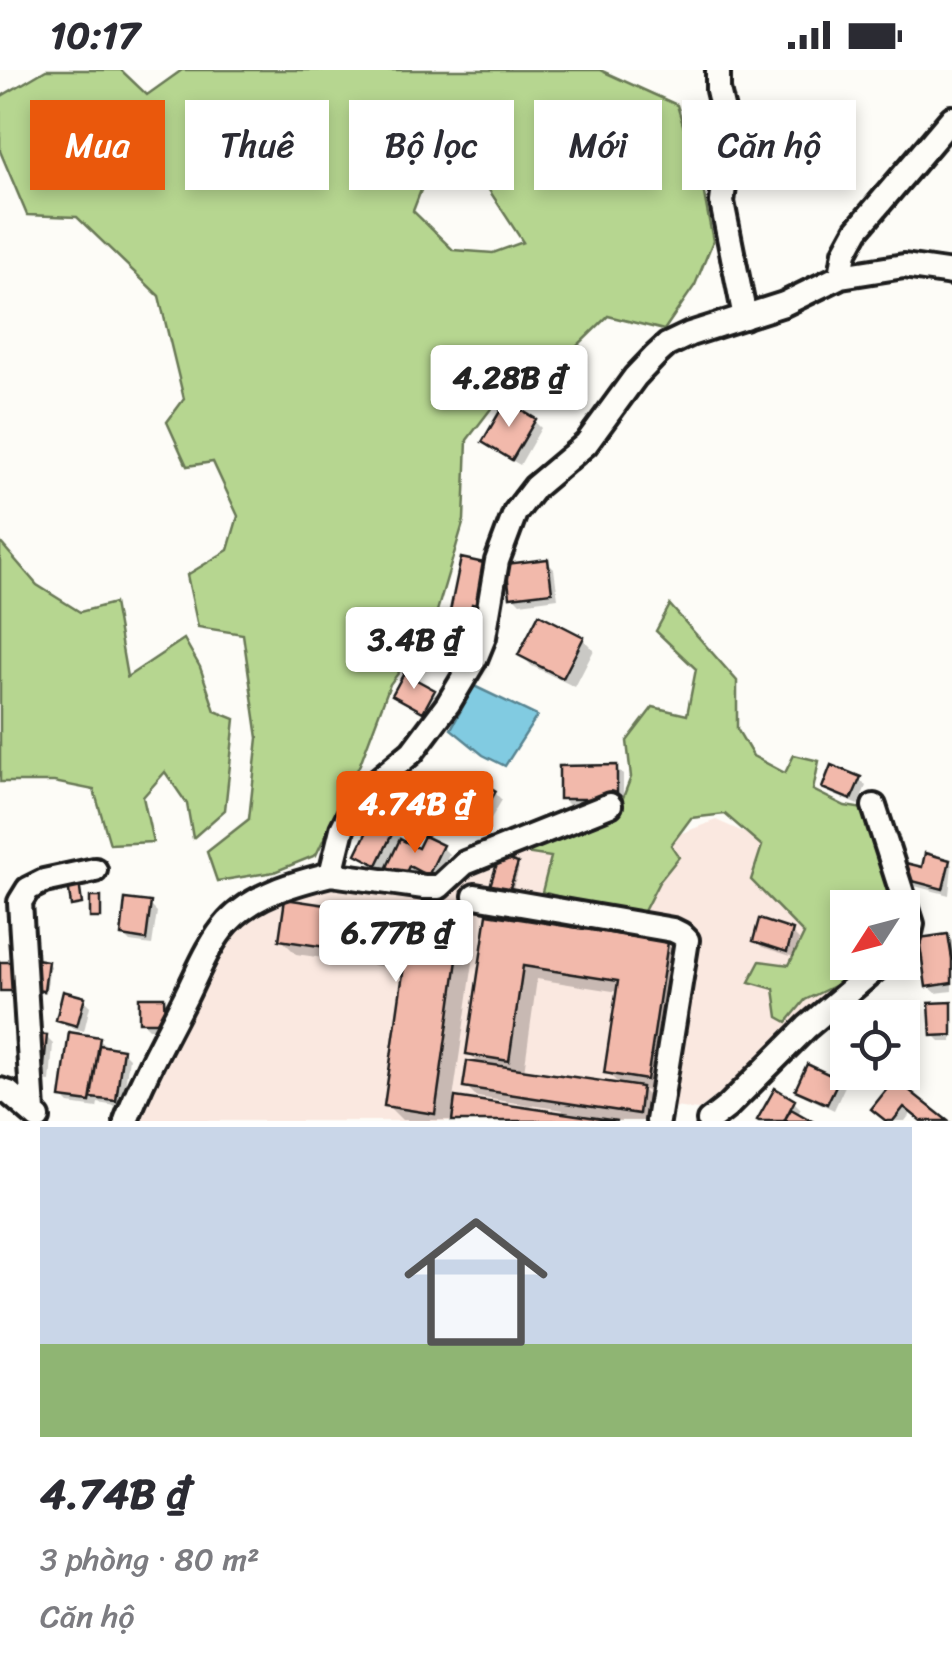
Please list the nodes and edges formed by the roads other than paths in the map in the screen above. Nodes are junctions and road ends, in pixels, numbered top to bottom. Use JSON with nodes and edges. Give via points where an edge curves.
{"nodes":[{"id":1,"x":718,"y":70,"type":"edge"},
{"id":2,"x":952,"y":118,"type":"edge"},
{"id":3,"x":952,"y":273,"type":"edge"},
{"id":4,"x":841,"y":276,"type":"junction"},
{"id":5,"x":745,"y":317,"type":"junction"},
{"id":6,"x":610,"y":804,"type":"dead end"},
{"id":7,"x":874,"y":806,"type":"dead end"},
{"id":8,"x":96,"y":870,"type":"dead end"},
{"id":9,"x":331,"y":874,"type":"junction"},
{"id":10,"x":901,"y":890,"type":"edge"},
{"id":11,"x":475,"y":896,"type":"dead end"},
{"id":12,"x":863,"y":980,"type":"edge"},
{"id":13,"x":0,"y":1090,"type":"edge"},
{"id":14,"x":37,"y":1116,"type":"edge"},
{"id":15,"x":126,"y":1121,"type":"edge"},
{"id":16,"x":658,"y":1121,"type":"edge"},
{"id":17,"x":709,"y":1121,"type":"edge"}],
"edges":[{"from":1,"to":5,"type":"street","via":[[730,142],[722,202]]},
{"from":2,"to":4,"type":"street","via":[[857,230]]},
{"from":3,"to":4,"type":"street","via":[[904,266]]},
{"from":4,"to":5,"type":"street"},
{"from":5,"to":9,"type":"street","via":[[667,345],[586,444],[515,512],[475,659],[412,752],[350,813]]},
{"from":6,"to":9,"type":"street","via":[[465,863],[440,887]]},
{"from":7,"to":10,"type":"street"},
{"from":8,"to":14,"type":"street","via":[[44,881],[20,902]]},
{"from":9,"to":15,"type":"street","via":[[289,884],[228,922]]},
{"from":11,"to":16,"type":"street","via":[[673,930],[687,940]]},
{"from":12,"to":17,"type":"street"},
{"from":13,"to":14,"type":"street"}]}
